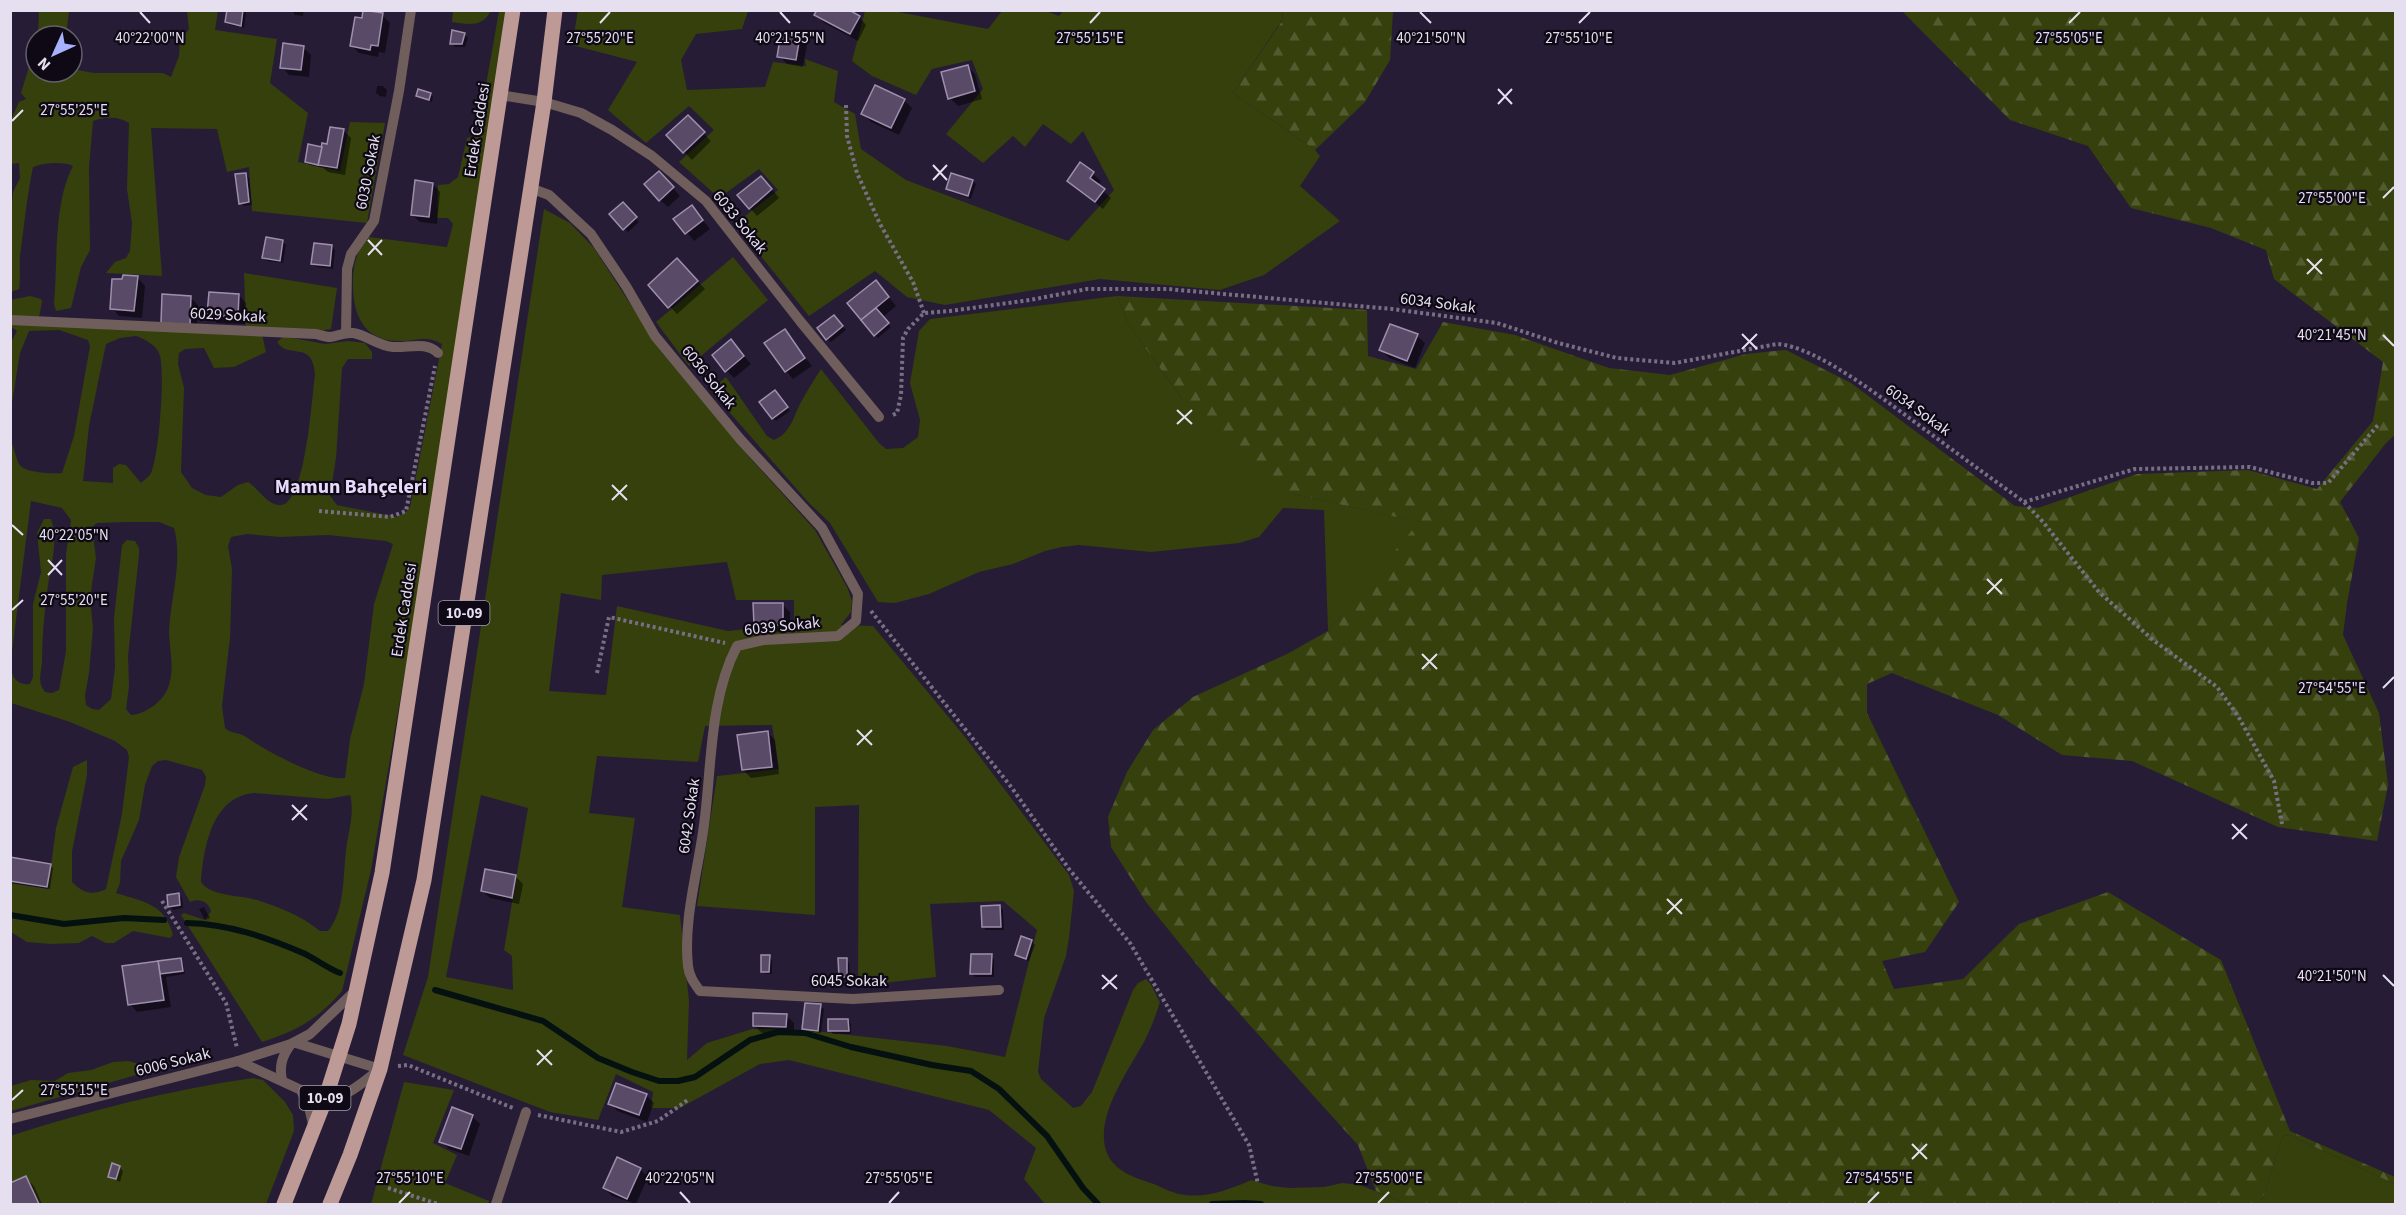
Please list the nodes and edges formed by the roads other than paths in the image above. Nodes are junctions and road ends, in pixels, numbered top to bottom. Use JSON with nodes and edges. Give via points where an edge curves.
{"nodes":[{"id":1,"x":411,"y":10,"type":"edge"},
{"id":2,"x":513,"y":10,"type":"edge"},
{"id":3,"x":555,"y":10,"type":"edge"},
{"id":4,"x":500,"y":95,"type":"junction"},
{"id":5,"x":544,"y":102,"type":"junction"},
{"id":6,"x":530,"y":188,"type":"junction"},
{"id":7,"x":10,"y":320,"type":"edge"},
{"id":8,"x":346,"y":333,"type":"junction"},
{"id":9,"x":438,"y":353,"type":"road end"},
{"id":10,"x":879,"y":417,"type":"road end"},
{"id":11,"x":858,"y":594,"type":"joint"},
{"id":12,"x":737,"y":646,"type":"joint"},
{"id":13,"x":358,"y":988,"type":"junction"},
{"id":14,"x":999,"y":990,"type":"dead end"},
{"id":15,"x":699,"y":991,"type":"joint"},
{"id":16,"x":294,"y":1044,"type":"junction"},
{"id":17,"x":339,"y":1056,"type":"junction"},
{"id":18,"x":238,"y":1060,"type":"junction"},
{"id":19,"x":380,"y":1069,"type":"junction"},
{"id":20,"x":282,"y":1080,"type":"junction"},
{"id":21,"x":301,"y":1090,"type":"junction"},
{"id":22,"x":325,"y":1100,"type":"junction"},
{"id":23,"x":526,"y":1112,"type":"dead end"},
{"id":24,"x":10,"y":1119,"type":"edge"},
{"id":25,"x":314,"y":1128,"type":"junction"},
{"id":26,"x":284,"y":1204,"type":"edge"},
{"id":27,"x":330,"y":1204,"type":"edge"},
{"id":28,"x":496,"y":1204,"type":"edge"}],
"edges":[{"from":1,"to":8,"type":"lane","name":"6030 Sokak","via":[[374,221],[351,254],[347,269]]},
{"from":2,"to":4,"type":"main road","name":"Erdek Caddesi","number":"10-09"},
{"from":3,"to":5,"type":"main road","number":"10-09"},
{"from":4,"to":5,"type":"lane","name":"6033 Sokak"},
{"from":4,"to":13,"type":"main road","name":"Erdek Caddesi","number":"10-09","via":[[382,873]]},
{"from":5,"to":6,"type":"main road","number":"10-09"},
{"from":5,"to":10,"type":"lane","name":"6033 Sokak","via":[[581,113],[612,130],[652,156],[706,201]]},
{"from":6,"to":11,"type":"lane","name":"6036 Sokak","via":[[549,195],[591,234],[655,336],[740,439],[822,528]]},
{"from":6,"to":19,"type":"main road","number":"10-09","via":[[424,880]]},
{"from":7,"to":8,"type":"lane","name":"6029 Sokak","via":[[330,337]]},
{"from":8,"to":9,"type":"lane","name":"6029 Sokak","via":[[392,347],[425,346]]},
{"from":11,"to":12,"type":"lane","name":"6039 Sokak","via":[[856,621],[838,636],[764,640]]},
{"from":12,"to":15,"type":"lane","name":"6042 Sokak","via":[[720,691],[689,915],[688,966]]},
{"from":13,"to":16,"type":"lane","name":"6006 Sokak","via":[[310,1034]]},
{"from":13,"to":17,"type":"main road","name":"Erdek Caddesi","number":"10-09"},
{"from":14,"to":15,"type":"lane","name":"6045 Sokak","via":[[853,999]]},
{"from":16,"to":17,"type":"lane"},
{"from":16,"to":18,"type":"lane","name":"6006 Sokak"},
{"from":16,"to":20,"type":"lane","via":[[283,1057]]},
{"from":17,"to":19,"type":"lane"},
{"from":17,"to":22,"type":"main road","name":"Erdek Caddesi","number":"10-09"},
{"from":18,"to":20,"type":"lane"},
{"from":18,"to":24,"type":"lane","name":"6006 Sokak"},
{"from":19,"to":22,"type":"lane","via":[[342,1097]]},
{"from":19,"to":27,"type":"main road","number":"10-09"},
{"from":20,"to":21,"type":"lane"},
{"from":21,"to":22,"type":"lane"},
{"from":21,"to":25,"type":"lane"},
{"from":22,"to":25,"type":"main road","name":"Erdek Caddesi","number":"10-09"},
{"from":23,"to":28,"type":"lane"},
{"from":25,"to":26,"type":"main road","name":"Erdek Caddesi","number":"10-09"}]}
